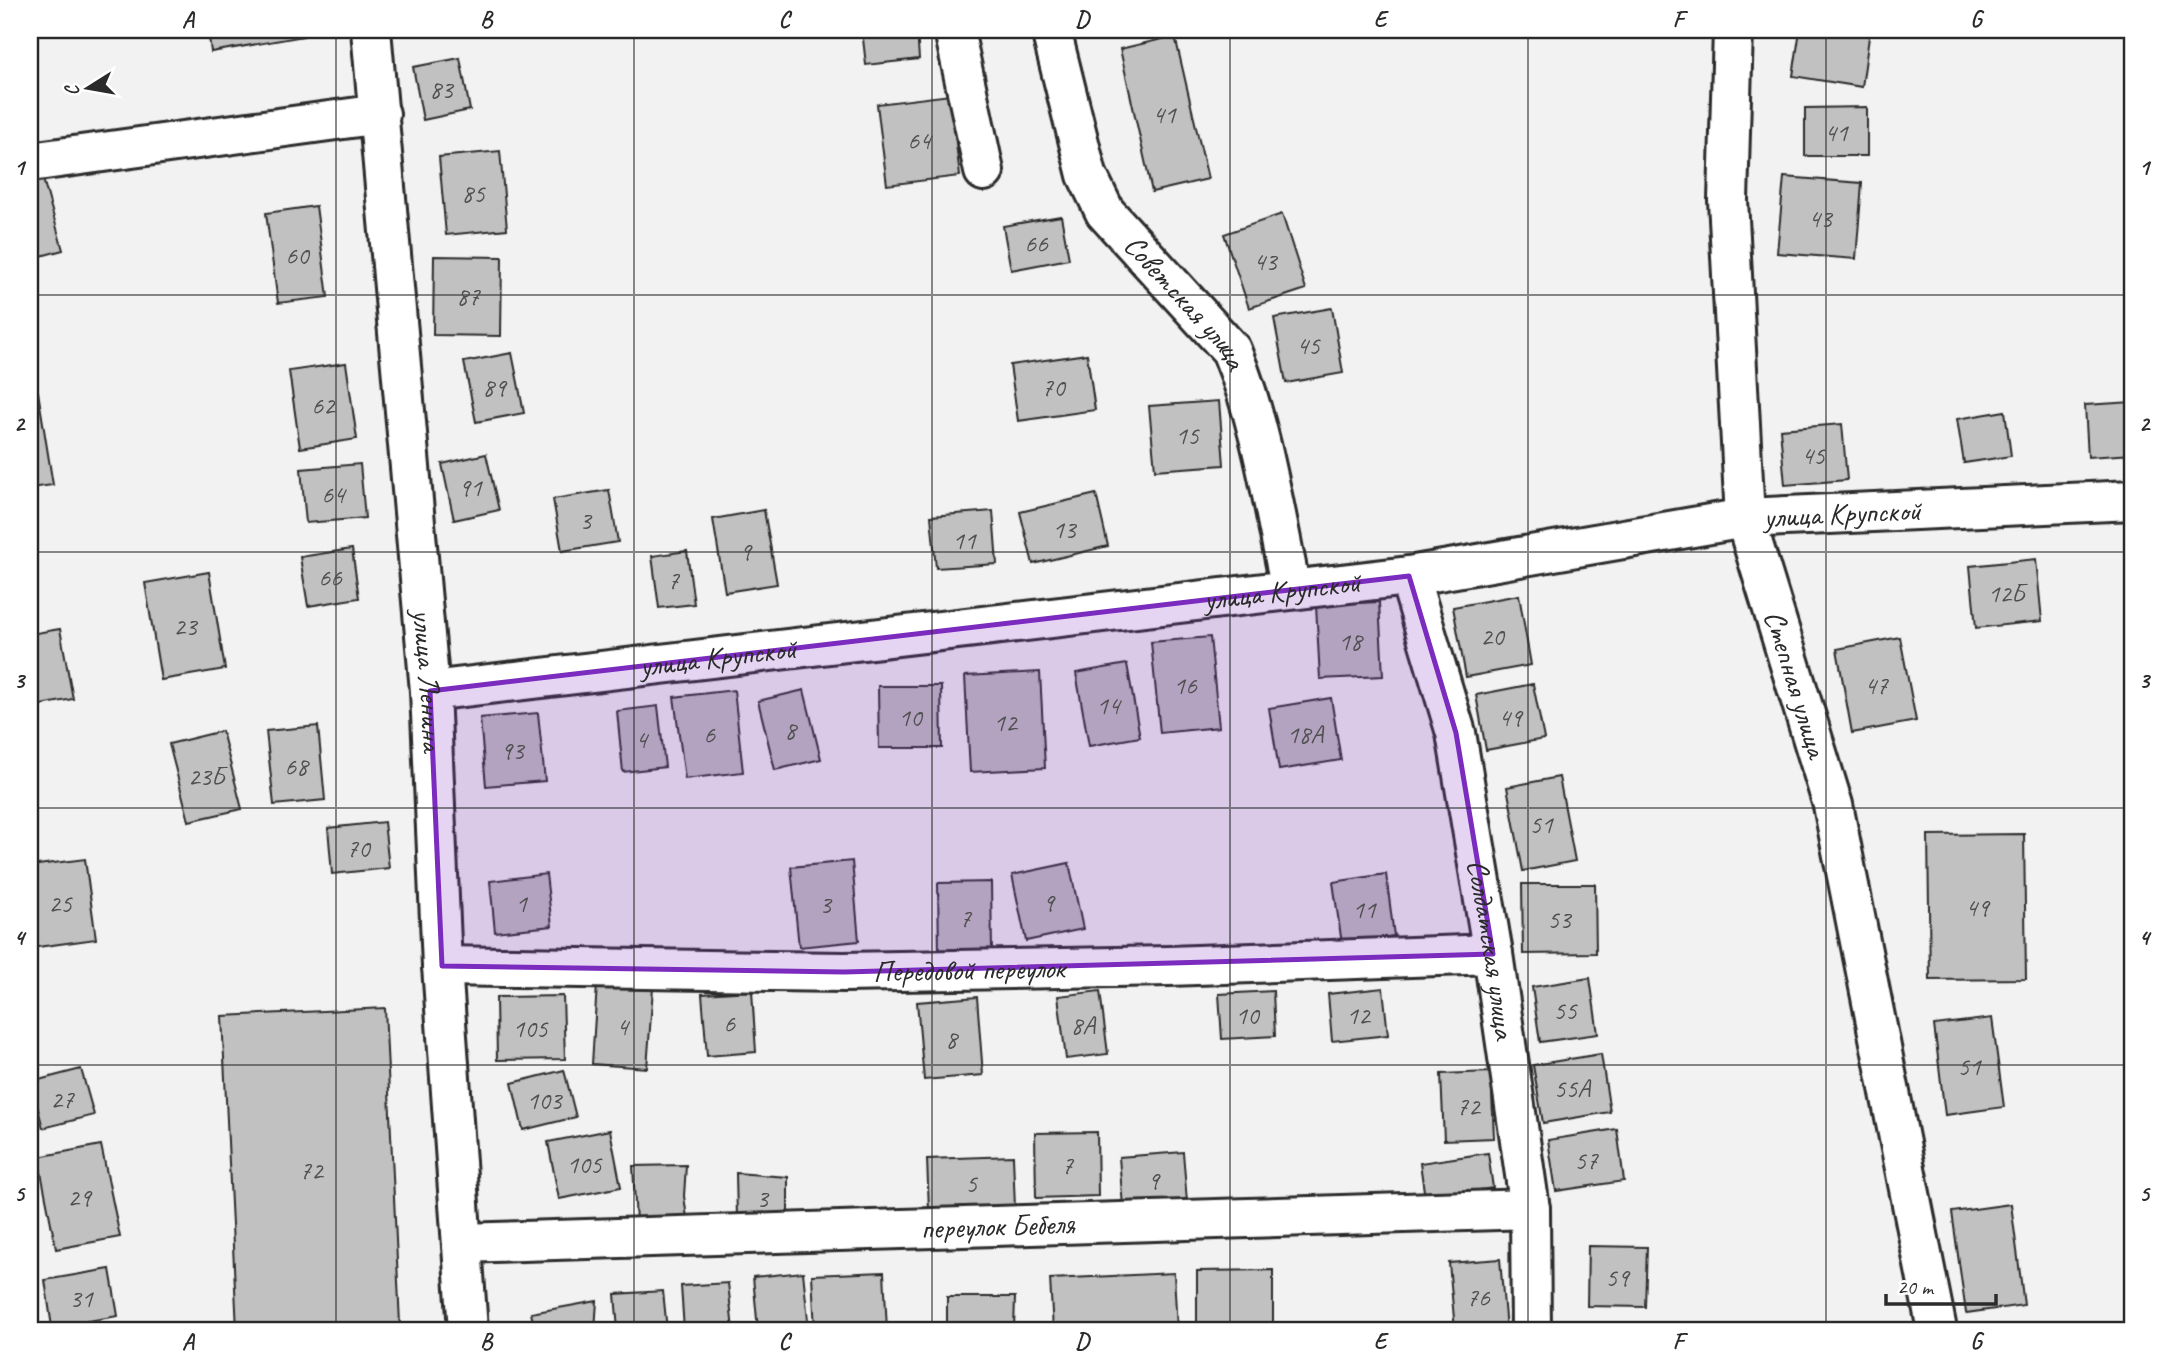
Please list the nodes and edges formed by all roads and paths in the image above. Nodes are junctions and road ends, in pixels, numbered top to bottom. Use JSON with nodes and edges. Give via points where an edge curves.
{"nodes":[{"id":1,"x":371,"y":30,"type":"edge"},
{"id":2,"x":954,"y":30,"type":"edge"},
{"id":3,"x":1052,"y":30,"type":"edge"},
{"id":4,"x":1733,"y":30,"type":"edge"},
{"id":5,"x":380,"y":114,"type":"junction"},
{"id":6,"x":30,"y":162,"type":"edge"},
{"id":7,"x":984,"y":171,"type":"dead end"},
{"id":8,"x":2133,"y":500,"type":"edge"},
{"id":9,"x":1745,"y":519,"type":"junction"},
{"id":10,"x":1409,"y":576,"type":"junction"},
{"id":11,"x":1291,"y":589,"type":"junction"},
{"id":12,"x":430,"y":691,"type":"junction"},
{"id":13,"x":1493,"y":954,"type":"junction"},
{"id":14,"x":442,"y":966,"type":"junction"},
{"id":15,"x":1531,"y":1209,"type":"junction"},
{"id":16,"x":462,"y":1243,"type":"junction"},
{"id":17,"x":468,"y":1330,"type":"edge"},
{"id":18,"x":1531,"y":1330,"type":"edge"},
{"id":19,"x":1937,"y":1330,"type":"edge"}],
"edges":[{"from":1,"to":5,"type":"street","name":"улица Ленина"},
{"from":2,"to":7,"type":"street"},
{"from":3,"to":11,"type":"street","name":"Советская улица","via":[[1087,175],[1105,212],[1209,324],[1237,363],[1255,423]]},
{"from":4,"to":9,"type":"street","name":"Степная улица","via":[[1728,201]]},
{"from":5,"to":6,"type":"street"},
{"from":5,"to":12,"type":"street","name":"улица Ленина"},
{"from":8,"to":9,"type":"street","name":"улица Крупской"},
{"from":9,"to":10,"type":"street","name":"улица Крупской"},
{"from":9,"to":19,"type":"street","name":"Степная улица","via":[[1833,805]]},
{"from":10,"to":11,"type":"street","name":"улица Крупской"},
{"from":10,"to":13,"type":"street","name":"Солдатская улица","via":[[1456,733]]},
{"from":11,"to":12,"type":"street","name":"улица Крупской"},
{"from":12,"to":14,"type":"street","name":"улица Ленина"},
{"from":13,"to":14,"type":"street","name":"Передовой переулок","via":[[844,972]]},
{"from":13,"to":15,"type":"street","name":"Солдатская улица"},
{"from":14,"to":16,"type":"street","name":"улица Ленина"},
{"from":15,"to":16,"type":"street","name":"переулок Бебеля"},
{"from":15,"to":18,"type":"street","name":"Солдатская улица"},
{"from":16,"to":17,"type":"street","name":"улица Ленина"}]}
